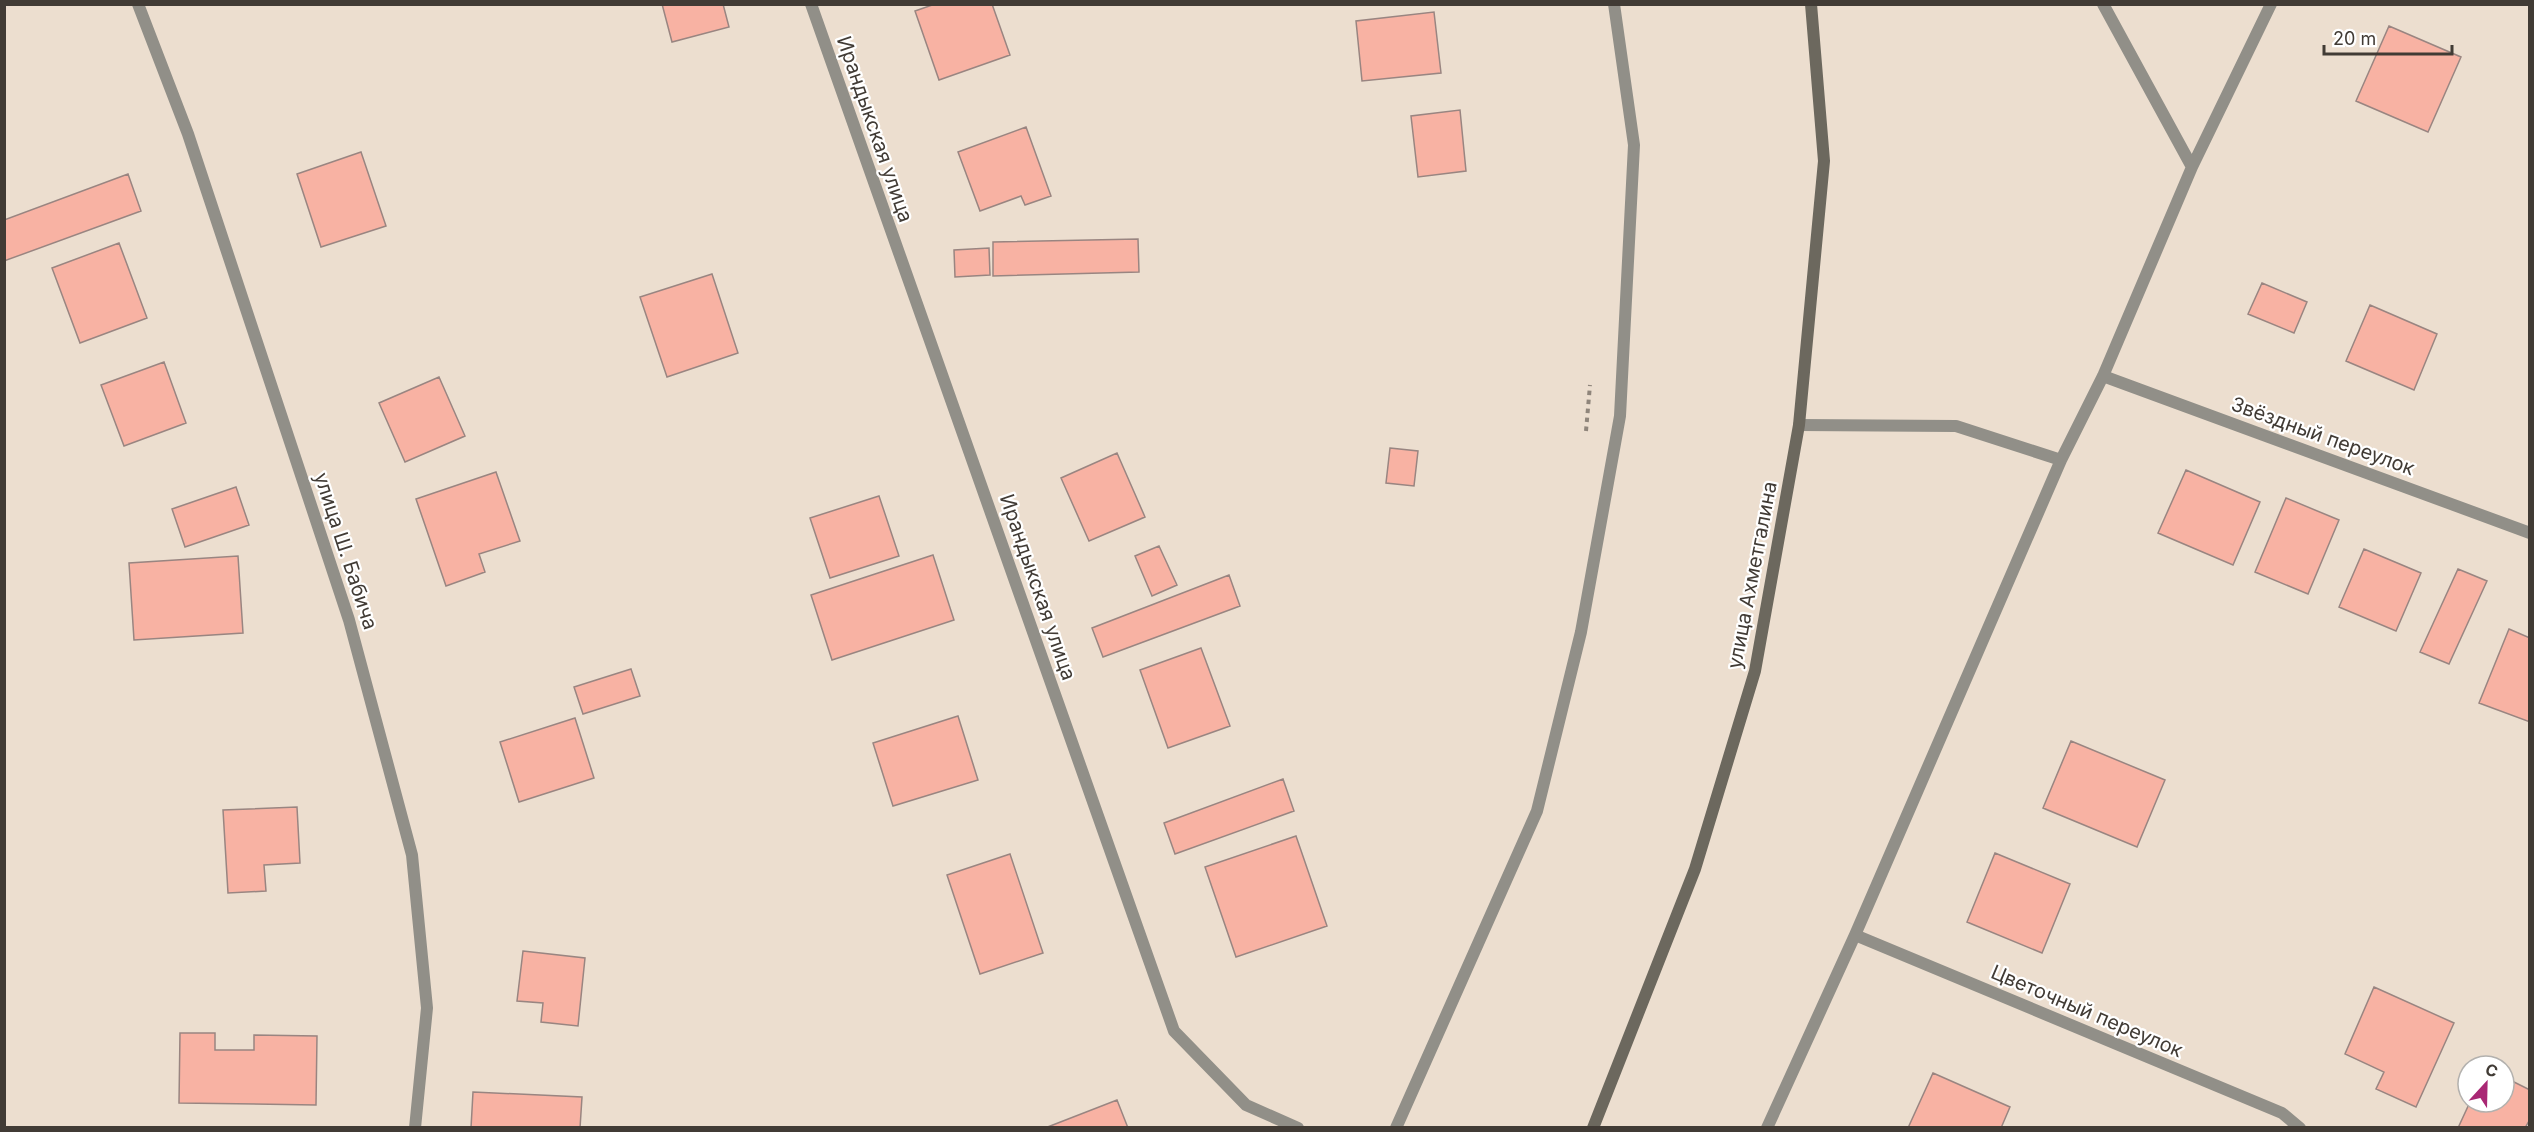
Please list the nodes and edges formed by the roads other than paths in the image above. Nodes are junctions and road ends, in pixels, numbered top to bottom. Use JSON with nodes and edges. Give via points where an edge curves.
{"nodes":[{"id":1,"x":138,"y":4,"type":"edge"},
{"id":2,"x":811,"y":4,"type":"edge"},
{"id":3,"x":1614,"y":4,"type":"edge"},
{"id":4,"x":1811,"y":4,"type":"edge"},
{"id":5,"x":2103,"y":4,"type":"edge"},
{"id":6,"x":2271,"y":4,"type":"edge"},
{"id":7,"x":2192,"y":167,"type":"junction"},
{"id":8,"x":2103,"y":376,"type":"junction"},
{"id":9,"x":1799,"y":425,"type":"junction"},
{"id":10,"x":2061,"y":460,"type":"junction"},
{"id":11,"x":2529,"y":533,"type":"edge"},
{"id":12,"x":1855,"y":935,"type":"junction"},
{"id":13,"x":415,"y":1128,"type":"edge"},
{"id":14,"x":1298,"y":1128,"type":"edge"},
{"id":15,"x":1395,"y":1128,"type":"edge"},
{"id":16,"x":1593,"y":1128,"type":"edge"},
{"id":17,"x":1767,"y":1128,"type":"edge"},
{"id":18,"x":2300,"y":1128,"type":"edge"}],
"edges":[{"from":1,"to":13,"type":"street","name":"улица Ш. Бабича","via":[[188,135],[349,620],[412,855],[427,1008]]},
{"from":2,"to":14,"type":"street","name":"Ирандыкская улица","via":[[1174,1031],[1246,1105]]},
{"from":3,"to":15,"type":"street","via":[[1634,145],[1620,416],[1581,632],[1537,811]]},
{"from":4,"to":9,"type":"main road","name":"улица Ахметгалина","via":[[1824,161]]},
{"from":5,"to":7,"type":"street"},
{"from":6,"to":7,"type":"street"},
{"from":7,"to":8,"type":"street"},
{"from":8,"to":10,"type":"street"},
{"from":8,"to":11,"type":"street","name":"Звёздный переулок"},
{"from":9,"to":10,"type":"street","via":[[1956,426]]},
{"from":9,"to":16,"type":"main road","name":"улица Ахметгалина","via":[[1755,671],[1695,869]]},
{"from":10,"to":12,"type":"street"},
{"from":12,"to":17,"type":"street"},
{"from":12,"to":18,"type":"street","name":"Цветочный переулок","via":[[2282,1113]]}]}
